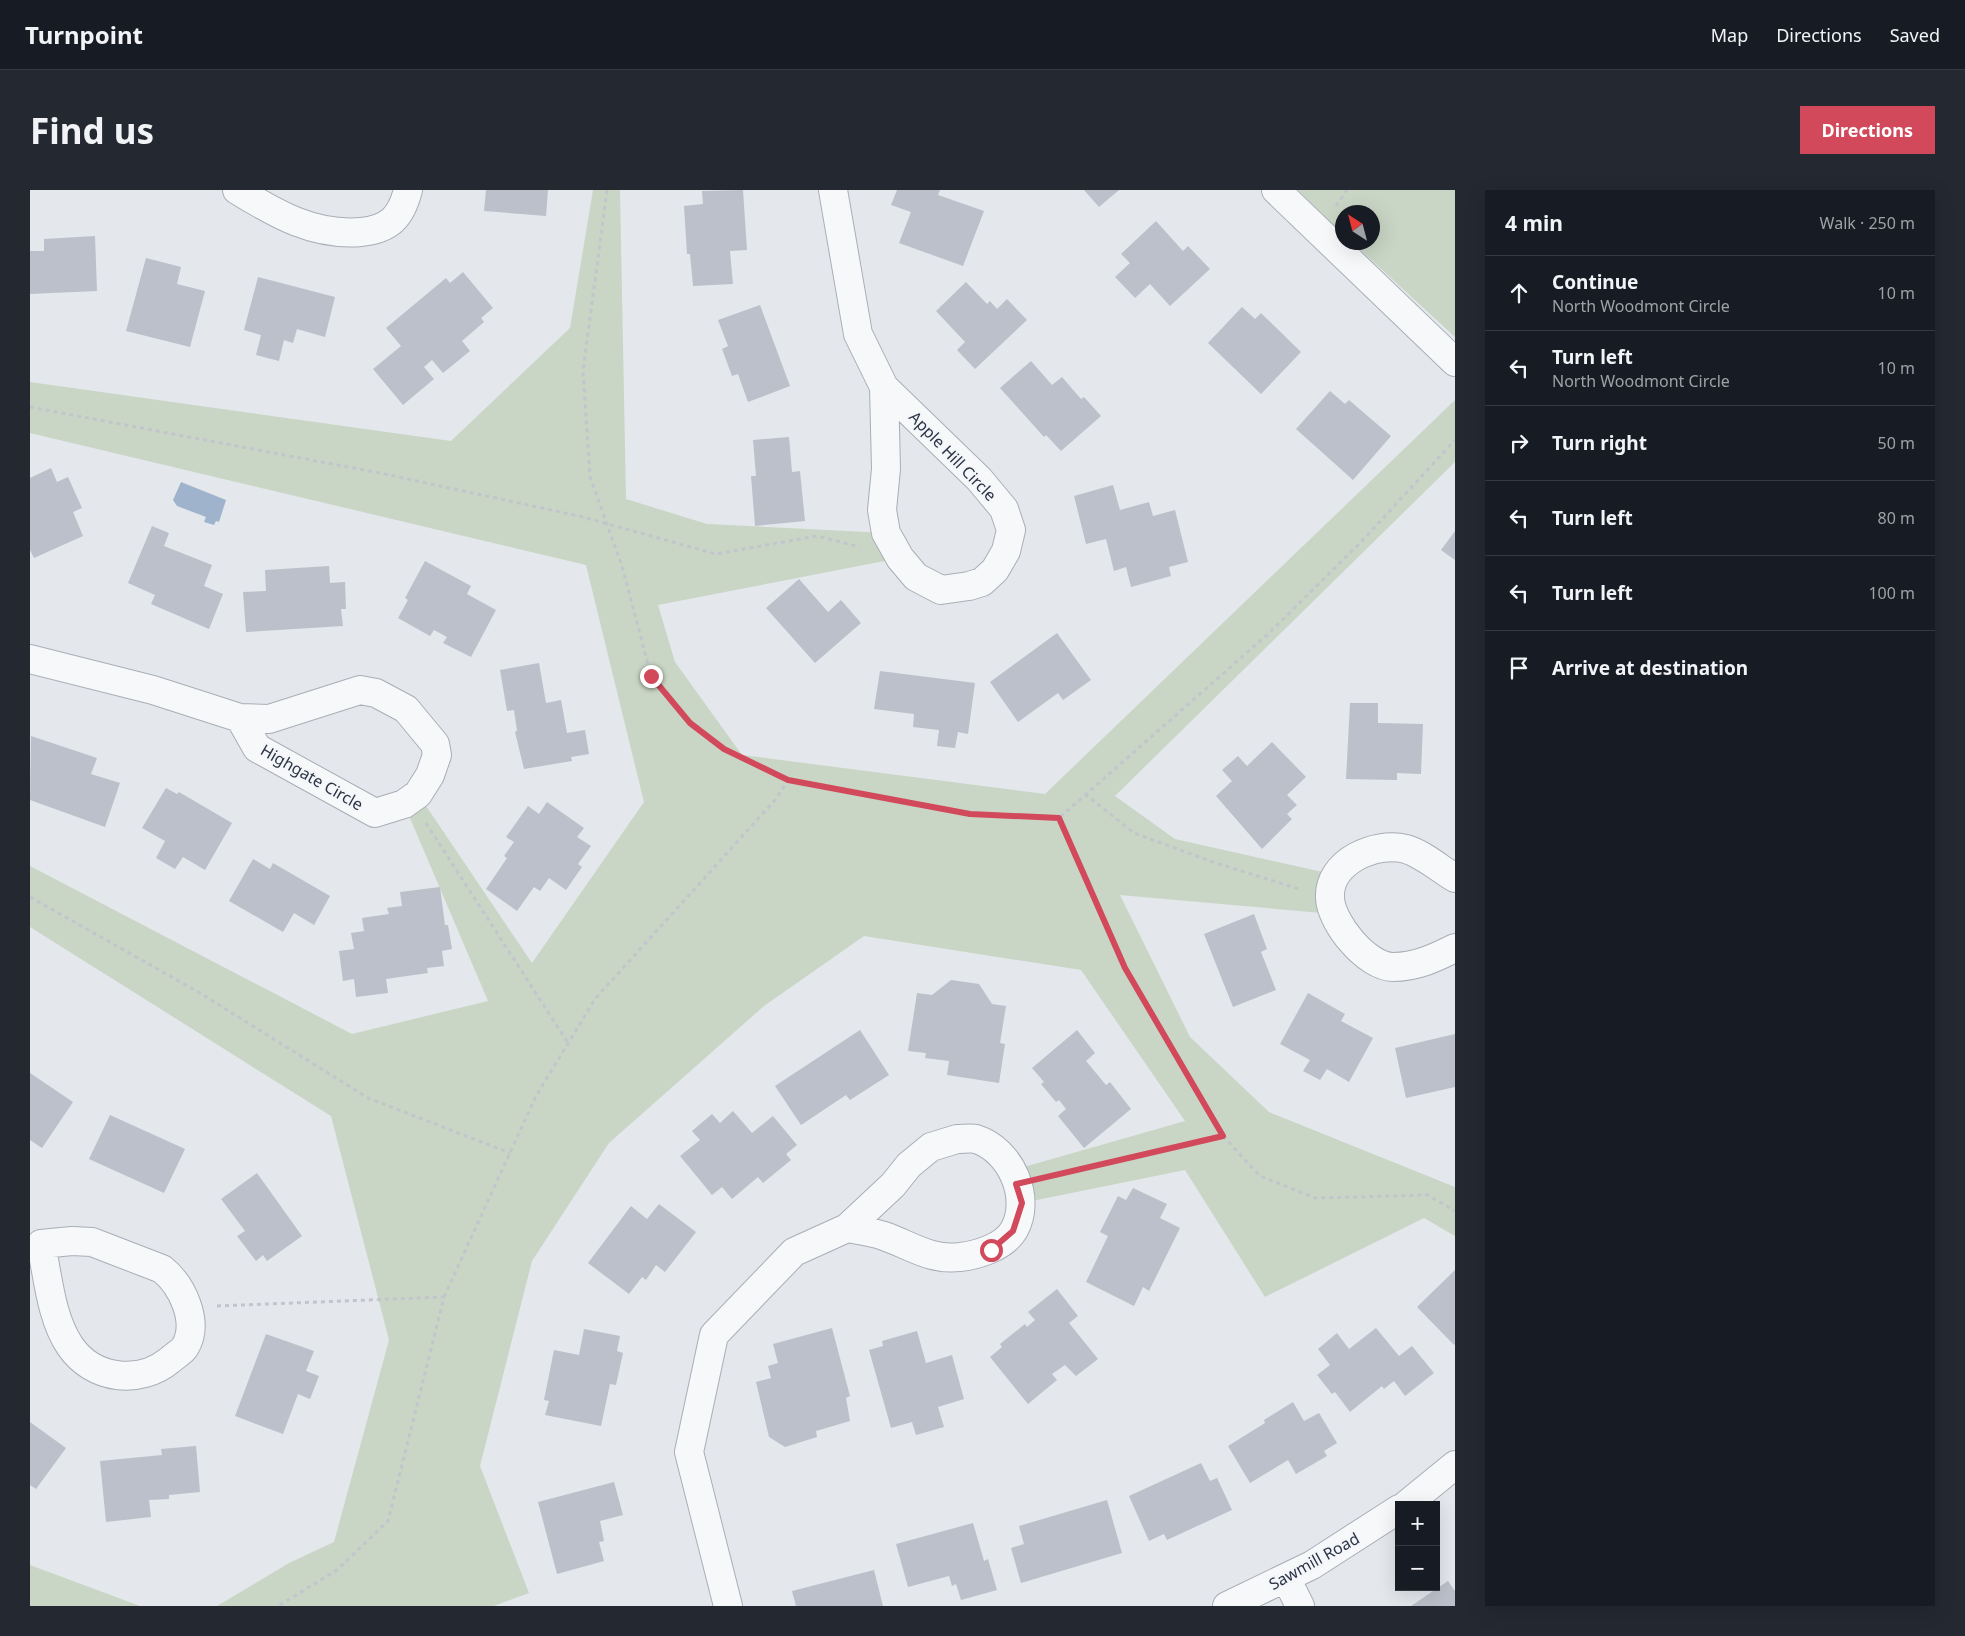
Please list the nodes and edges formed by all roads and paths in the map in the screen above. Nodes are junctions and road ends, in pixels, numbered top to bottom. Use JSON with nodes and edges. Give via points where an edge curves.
{"nodes":[{"id":1,"x":237,"y":190,"type":"edge"},
{"id":2,"x":408,"y":190,"type":"edge"},
{"id":3,"x":607,"y":190,"type":"edge"},
{"id":4,"x":833,"y":190,"type":"edge"},
{"id":5,"x":1276,"y":190,"type":"edge"},
{"id":6,"x":1455,"y":362,"type":"edge"},
{"id":7,"x":884,"y":387,"type":"junction"},
{"id":8,"x":30,"y":407,"type":"edge"},
{"id":9,"x":1455,"y":440,"type":"edge"},
{"id":10,"x":606,"y":524,"type":"junction"},
{"id":11,"x":900,"y":558,"type":"junction"},
{"id":12,"x":30,"y":659,"type":"edge"},
{"id":13,"x":240,"y":718,"type":"junction"},
{"id":14,"x":788,"y":780,"type":"junction"},
{"id":15,"x":1085,"y":794,"type":"junction"},
{"id":16,"x":411,"y":799,"type":"junction"},
{"id":17,"x":1059,"y":818,"type":"junction"},
{"id":18,"x":1455,"y":878,"type":"edge"},
{"id":19,"x":30,"y":896,"type":"edge"},
{"id":20,"x":1330,"y":899,"type":"junction"},
{"id":21,"x":1455,"y":948,"type":"edge"},
{"id":22,"x":568,"y":1043,"type":"junction"},
{"id":23,"x":1223,"y":1136,"type":"junction"},
{"id":24,"x":510,"y":1153,"type":"junction"},
{"id":25,"x":1016,"y":1184,"type":"junction"},
{"id":26,"x":1455,"y":1211,"type":"edge"},
{"id":27,"x":847,"y":1228,"type":"junction"},
{"id":28,"x":35,"y":1240,"type":"edge"},
{"id":29,"x":444,"y":1297,"type":"junction"},
{"id":30,"x":188,"y":1307,"type":"junction"},
{"id":31,"x":1455,"y":1465,"type":"edge"},
{"id":32,"x":1411,"y":1501,"type":"edge"},
{"id":33,"x":1395,"y":1512,"type":"edge"},
{"id":34,"x":1286,"y":1578,"type":"junction"},
{"id":35,"x":278,"y":1606,"type":"edge"},
{"id":36,"x":728,"y":1606,"type":"edge"},
{"id":37,"x":1227,"y":1606,"type":"edge"},
{"id":38,"x":1300,"y":1606,"type":"edge"}],
"edges":[{"from":1,"to":2,"type":"street","via":[[308,228],[342,234],[376,230],[396,219],[404,208]]},
{"from":3,"to":10,"type":"path","via":[[583,371],[590,477]]},
{"from":4,"to":7,"type":"street","name":"Apple Hill Circle","via":[[858,334]]},
{"from":5,"to":6,"type":"street"},
{"from":7,"to":11,"type":"street","name":"Apple Hill Circle","via":[[886,469],[882,510],[886,533]]},
{"from":7,"to":11,"type":"street","name":"Apple Hill Circle","via":[[978,479],[1004,509],[1011,530],[1006,551],[995,570],[982,582],[969,586],[941,590],[916,577]]},
{"from":8,"to":10,"type":"path","via":[[380,473]]},
{"from":9,"to":15,"type":"path","via":[[1362,541],[1267,635]]},
{"from":10,"to":11,"type":"path","via":[[716,554],[817,536]]},
{"from":10,"to":14,"type":"path","via":[[622,566],[651,676],[690,723],[724,749]]},
{"from":12,"to":13,"type":"street","name":"Highgate Circle","via":[[153,690]]},
{"from":13,"to":16,"type":"street","name":"Highgate Circle","via":[[257,748],[376,814]]},
{"from":13,"to":16,"type":"street","name":"Highgate Circle","via":[[269,719],[360,690],[406,708],[435,744],[436,755],[430,775]]},
{"from":14,"to":17,"type":"path","via":[[970,814]]},
{"from":14,"to":22,"type":"path","via":[[770,806],[595,999]]},
{"from":15,"to":17,"type":"path"},
{"from":15,"to":20,"type":"path","via":[[1134,833]]},
{"from":16,"to":22,"type":"path"},
{"from":17,"to":23,"type":"path","via":[[1125,968]]},
{"from":18,"to":20,"type":"street","via":[[1406,849],[1375,848],[1344,864],[1330,888]]},
{"from":19,"to":24,"type":"path","via":[[200,993],[368,1098]]},
{"from":20,"to":21,"type":"street","via":[[1333,914],[1354,945],[1372,959],[1392,967],[1420,964]]},
{"from":22,"to":24,"type":"path","via":[[536,1096]]},
{"from":23,"to":25,"type":"path"},
{"from":23,"to":26,"type":"path","via":[[1260,1176],[1316,1198],[1428,1195]]},
{"from":24,"to":29,"type":"path"},
{"from":25,"to":27,"type":"street","via":[[1013,1170],[997,1151],[976,1139],[957,1139],[932,1147],[908,1165]]},
{"from":25,"to":27,"type":"street","via":[[1022,1203],[1013,1231],[991,1250],[960,1257],[931,1256],[883,1235]]},
{"from":27,"to":36,"type":"street","via":[[794,1252],[714,1335],[689,1452]]},
{"from":28,"to":30,"type":"street","via":[[92,1242],[162,1269],[171,1277]]},
{"from":28,"to":30,"type":"street","via":[[59,1325],[80,1358],[102,1371],[120,1376],[158,1370],[185,1347],[189,1331]]},
{"from":29,"to":30,"type":"path"},
{"from":29,"to":35,"type":"path","via":[[388,1521],[337,1570]]},
{"from":31,"to":32,"type":"street"},
{"from":33,"to":34,"type":"street","name":"Sawmill Road","via":[[1312,1566]]},
{"from":34,"to":37,"type":"street","name":"Sawmill Road"},
{"from":34,"to":38,"type":"street"}]}
